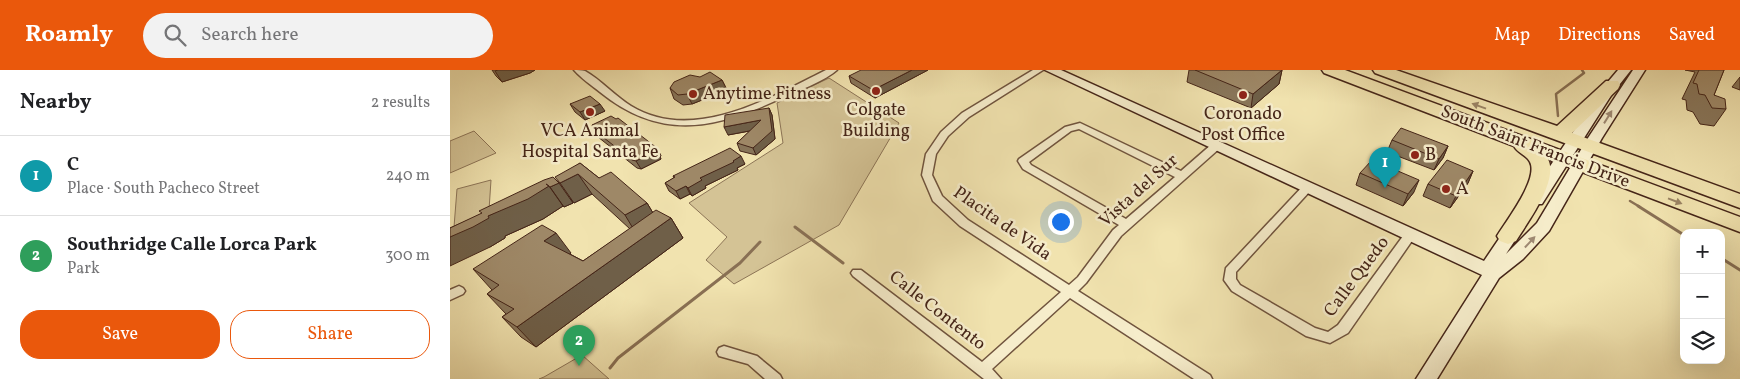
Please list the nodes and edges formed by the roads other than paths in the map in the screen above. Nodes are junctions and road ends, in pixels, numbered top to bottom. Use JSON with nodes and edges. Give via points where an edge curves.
{"nodes":[{"id":1,"x":578,"y":70,"type":"edge"},
{"id":2,"x":833,"y":70,"type":"edge"},
{"id":3,"x":1039,"y":70,"type":"edge"},
{"id":4,"x":1051,"y":70,"type":"edge"},
{"id":5,"x":1330,"y":70,"type":"edge"},
{"id":6,"x":1381,"y":70,"type":"edge"},
{"id":7,"x":1625,"y":70,"type":"edge"},
{"id":8,"x":1639,"y":70,"type":"edge"},
{"id":9,"x":1612,"y":85,"type":"junction"},
{"id":10,"x":1378,"y":88,"type":"junction"},
{"id":11,"x":1447,"y":114,"type":"junction"},
{"id":12,"x":1537,"y":127,"type":"junction"},
{"id":13,"x":1216,"y":146,"type":"junction"},
{"id":14,"x":1577,"y":152,"type":"junction"},
{"id":15,"x":1182,"y":176,"type":"junction"},
{"id":16,"x":1307,"y":188,"type":"junction"},
{"id":17,"x":1740,"y":202,"type":"edge"},
{"id":18,"x":1127,"y":224,"type":"junction"},
{"id":19,"x":1740,"y":225,"type":"edge"},
{"id":20,"x":1410,"y":235,"type":"junction"},
{"id":21,"x":1508,"y":236,"type":"junction"},
{"id":22,"x":857,"y":273,"type":"dead end"},
{"id":23,"x":1492,"y":273,"type":"junction"},
{"id":24,"x":1070,"y":291,"type":"junction"},
{"id":25,"x":724,"y":352,"type":"dead end"},
{"id":26,"x":982,"y":370,"type":"junction"},
{"id":27,"x":775,"y":379,"type":"edge"},
{"id":28,"x":994,"y":379,"type":"edge"},
{"id":29,"x":1205,"y":379,"type":"edge"},
{"id":30,"x":1426,"y":379,"type":"edge"}],
"edges":[{"from":1,"to":2,"type":"street","via":[[635,112],[675,122],[699,121],[745,111]]},
{"from":3,"to":24,"type":"street","name":"Placita de Vida","via":[[948,128],[930,155],[928,178],[938,202],[954,216]]},
{"from":4,"to":13,"type":"street"},
{"from":5,"to":10,"type":"highway","name":"South Saint Francis Drive"},
{"from":12,"to":6,"type":"highway","name":"South Saint Francis Drive","one_way":true},
{"from":7,"to":9,"type":"street"},
{"from":14,"to":8,"type":"street","one_way":true},
{"from":9,"to":12,"type":"highway","via":[[1568,128],[1559,132]]},
{"from":9,"to":14,"type":"street"},
{"from":10,"to":11,"type":"highway","name":"South Saint Francis Drive"},
{"from":10,"to":14,"type":"highway"},
{"from":11,"to":14,"type":"highway","name":"South Saint Francis Drive"},
{"from":11,"to":21,"type":"highway","via":[[1519,145],[1537,157],[1542,166],[1537,184]]},
{"from":12,"to":14,"type":"highway","name":"South Saint Francis Drive"},
{"from":13,"to":15,"type":"street","name":"Vista del Sur"},
{"from":13,"to":16,"type":"street"},
{"from":14,"to":17,"type":"highway"},
{"from":14,"to":19,"type":"highway","name":"South Saint Francis Drive","one_way":true},
{"from":14,"to":21,"type":"street"},
{"from":23,"to":14,"type":"street","one_way":true,"via":[[1518,255],[1536,236]]},
{"from":15,"to":18,"type":"street","name":"Vista del Sur"},
{"from":15,"to":18,"type":"street","via":[[1080,126],[1068,128],[1023,161],[1027,168]]},
{"from":16,"to":20,"type":"street"},
{"from":16,"to":20,"type":"street","name":"Calle Quedo","via":[[1230,271],[1230,280],[1236,288],[1311,332],[1330,338],[1343,329]]},
{"from":18,"to":24,"type":"street","name":"Vista del Sur","via":[[1088,274]]},
{"from":20,"to":23,"type":"street"},
{"from":21,"to":23,"type":"street","via":[[1492,262]]},
{"from":22,"to":26,"type":"street","name":"Calle Contento"},
{"from":23,"to":30,"type":"street"},
{"from":24,"to":26,"type":"street","name":"Vista del Sur"},
{"from":24,"to":29,"type":"street","name":"Placita de Vida"},
{"from":25,"to":27,"type":"street","via":[[752,360]]},
{"from":26,"to":28,"type":"street","name":"Calle Contento"}]}
